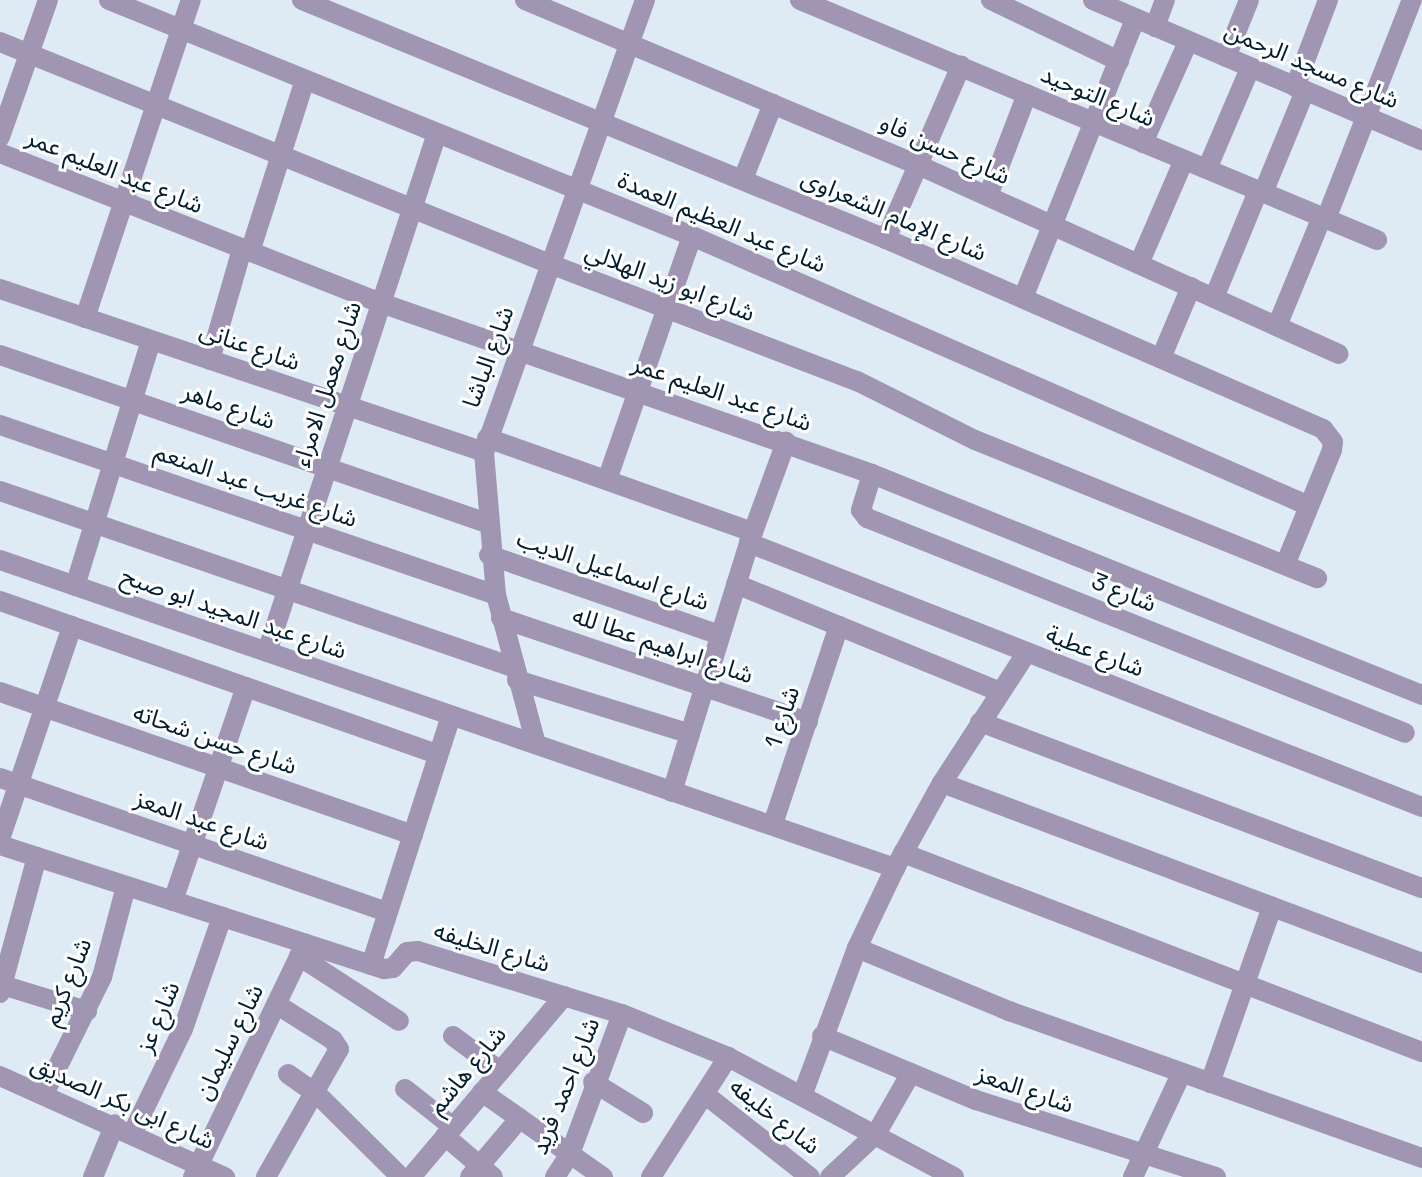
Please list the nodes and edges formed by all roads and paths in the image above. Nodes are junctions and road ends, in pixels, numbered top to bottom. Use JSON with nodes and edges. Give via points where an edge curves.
{"nodes":[{"id":1,"x":48,"y":0,"type":"edge"},
{"id":2,"x":109,"y":0,"type":"edge"},
{"id":3,"x":191,"y":0,"type":"edge"},
{"id":4,"x":302,"y":0,"type":"edge"},
{"id":5,"x":525,"y":0,"type":"edge"},
{"id":6,"x":645,"y":0,"type":"edge"},
{"id":7,"x":991,"y":0,"type":"edge"},
{"id":8,"x":1093,"y":0,"type":"edge"},
{"id":9,"x":1165,"y":0,"type":"edge"},
{"id":10,"x":1249,"y":0,"type":"edge"},
{"id":11,"x":1328,"y":0,"type":"edge"},
{"id":12,"x":1412,"y":0,"type":"edge"},
{"id":13,"x":806,"y":1,"type":"edge"},
{"id":14,"x":336,"y":7,"type":"edge"},
{"id":15,"x":1135,"y":19,"type":"junction"},
{"id":16,"x":1155,"y":27,"type":"junction"},
{"id":17,"x":180,"y":29,"type":"junction"},
{"id":18,"x":0,"y":42,"type":"edge"},
{"id":19,"x":1188,"y":42,"type":"junction"},
{"id":20,"x":629,"y":43,"type":"junction"},
{"id":21,"x":29,"y":53,"type":"junction"},
{"id":22,"x":1226,"y":57,"type":"junction"},
{"id":23,"x":1119,"y":61,"type":"junction"},
{"id":24,"x":961,"y":66,"type":"junction"},
{"id":25,"x":1250,"y":68,"type":"junction"},
{"id":26,"x":305,"y":80,"type":"junction"},
{"id":27,"x":1300,"y":89,"type":"junction"},
{"id":28,"x":1027,"y":94,"type":"junction"},
{"id":29,"x":154,"y":103,"type":"junction"},
{"id":30,"x":773,"y":104,"type":"junction"},
{"id":31,"x":1366,"y":117,"type":"junction"},
{"id":32,"x":601,"y":120,"type":"junction"},
{"id":33,"x":1094,"y":122,"type":"junction"},
{"id":34,"x":437,"y":133,"type":"junction"},
{"id":35,"x":0,"y":137,"type":"edge"},
{"id":36,"x":1422,"y":140,"type":"edge"},
{"id":37,"x":1143,"y":143,"type":"junction"},
{"id":38,"x":0,"y":153,"type":"edge"},
{"id":39,"x":281,"y":155,"type":"junction"},
{"id":40,"x":1184,"y":160,"type":"junction"},
{"id":41,"x":918,"y":165,"type":"junction"},
{"id":42,"x":1207,"y":169,"type":"junction"},
{"id":43,"x":743,"y":179,"type":"junction"},
{"id":44,"x":576,"y":190,"type":"junction"},
{"id":45,"x":1260,"y":192,"type":"junction"},
{"id":46,"x":988,"y":196,"type":"junction"},
{"id":47,"x":120,"y":203,"type":"junction"},
{"id":48,"x":412,"y":208,"type":"junction"},
{"id":49,"x":1324,"y":218,"type":"junction"},
{"id":50,"x":1053,"y":225,"type":"junction"},
{"id":51,"x":692,"y":236,"type":"junction"},
{"id":52,"x":886,"y":239,"type":"junction"},
{"id":53,"x":1377,"y":240,"type":"dead end"},
{"id":54,"x":246,"y":250,"type":"junction"},
{"id":55,"x":550,"y":264,"type":"junction"},
{"id":56,"x":1139,"y":264,"type":"junction"},
{"id":57,"x":1191,"y":287,"type":"junction"},
{"id":58,"x":0,"y":289,"type":"edge"},
{"id":59,"x":1023,"y":298,"type":"junction"},
{"id":60,"x":1214,"y":298,"type":"junction"},
{"id":61,"x":381,"y":303,"type":"junction"},
{"id":62,"x":666,"y":310,"type":"junction"},
{"id":63,"x":85,"y":318,"type":"junction"},
{"id":64,"x":1277,"y":326,"type":"junction"},
{"id":65,"x":151,"y":340,"type":"junction"},
{"id":66,"x":518,"y":350,"type":"junction"},
{"id":67,"x":1339,"y":354,"type":"dead end"},
{"id":68,"x":0,"y":355,"type":"edge"},
{"id":69,"x":1161,"y":358,"type":"junction"},
{"id":70,"x":210,"y":360,"type":"junction"},
{"id":71,"x":638,"y":391,"type":"junction"},
{"id":72,"x":133,"y":401,"type":"junction"},
{"id":73,"x":347,"y":406,"type":"junction"},
{"id":74,"x":0,"y":425,"type":"edge"},
{"id":75,"x":786,"y":442,"type":"junction"},
{"id":76,"x":485,"y":445,"type":"junction"},
{"id":77,"x":113,"y":463,"type":"junction"},
{"id":78,"x":327,"y":467,"type":"junction"},
{"id":79,"x":872,"y":474,"type":"junction"},
{"id":80,"x":607,"y":480,"type":"junction"},
{"id":81,"x":0,"y":491,"type":"edge"},
{"id":82,"x":1309,"y":506,"type":"junction"},
{"id":83,"x":487,"y":523,"type":"junction"},
{"id":84,"x":95,"y":524,"type":"junction"},
{"id":85,"x":307,"y":530,"type":"junction"},
{"id":86,"x":751,"y":537,"type":"junction"},
{"id":87,"x":489,"y":555,"type":"junction"},
{"id":88,"x":0,"y":560,"type":"edge"},
{"id":89,"x":1285,"y":565,"type":"junction"},
{"id":90,"x":1317,"y":578,"type":"dead end"},
{"id":91,"x":736,"y":584,"type":"junction"},
{"id":92,"x":75,"y":586,"type":"junction"},
{"id":93,"x":287,"y":590,"type":"junction"},
{"id":94,"x":496,"y":595,"type":"junction"},
{"id":95,"x":0,"y":601,"type":"edge"},
{"id":96,"x":501,"y":618,"type":"junction"},
{"id":97,"x":72,"y":626,"type":"junction"},
{"id":98,"x":839,"y":626,"type":"junction"},
{"id":99,"x":720,"y":635,"type":"junction"},
{"id":100,"x":267,"y":652,"type":"junction"},
{"id":101,"x":1027,"y":652,"type":"junction"},
{"id":102,"x":515,"y":673,"type":"junction"},
{"id":103,"x":246,"y":687,"type":"junction"},
{"id":104,"x":704,"y":687,"type":"junction"},
{"id":105,"x":0,"y":692,"type":"edge"},
{"id":106,"x":1000,"y":692,"type":"junction"},
{"id":107,"x":1422,"y":695,"type":"edge"},
{"id":108,"x":45,"y":707,"type":"junction"},
{"id":109,"x":451,"y":716,"type":"junction"},
{"id":110,"x":808,"y":722,"type":"junction"},
{"id":111,"x":980,"y":722,"type":"junction"},
{"id":112,"x":1405,"y":733,"type":"dead end"},
{"id":113,"x":690,"y":734,"type":"junction"},
{"id":114,"x":536,"y":744,"type":"junction"},
{"id":115,"x":438,"y":754,"type":"junction"},
{"id":116,"x":218,"y":768,"type":"junction"},
{"id":117,"x":9,"y":781,"type":"edge"},
{"id":118,"x":942,"y":783,"type":"junction"},
{"id":119,"x":672,"y":792,"type":"junction"},
{"id":120,"x":1422,"y":807,"type":"edge"},
{"id":121,"x":773,"y":824,"type":"junction"},
{"id":122,"x":413,"y":835,"type":"junction"},
{"id":123,"x":0,"y":842,"type":"edge"},
{"id":124,"x":192,"y":844,"type":"junction"},
{"id":125,"x":37,"y":857,"type":"junction"},
{"id":126,"x":899,"y":860,"type":"junction"},
{"id":127,"x":126,"y":886,"type":"junction"},
{"id":128,"x":1422,"y":888,"type":"edge"},
{"id":129,"x":173,"y":901,"type":"junction"},
{"id":130,"x":1272,"y":907,"type":"junction"},
{"id":131,"x":388,"y":912,"type":"junction"},
{"id":132,"x":222,"y":917,"type":"junction"},
{"id":133,"x":857,"y":948,"type":"junction"},
{"id":134,"x":302,"y":950,"type":"junction"},
{"id":135,"x":1422,"y":963,"type":"edge"},
{"id":136,"x":371,"y":965,"type":"junction"},
{"id":137,"x":1244,"y":987,"type":"junction"},
{"id":138,"x":1,"y":989,"type":"edge"},
{"id":139,"x":564,"y":996,"type":"junction"},
{"id":140,"x":276,"y":1004,"type":"junction"},
{"id":141,"x":87,"y":1011,"type":"junction"},
{"id":142,"x":622,"y":1014,"type":"junction"},
{"id":143,"x":399,"y":1021,"type":"dead end"},
{"id":144,"x":453,"y":1036,"type":"dead end"},
{"id":145,"x":822,"y":1036,"type":"junction"},
{"id":146,"x":1422,"y":1052,"type":"edge"},
{"id":147,"x":728,"y":1057,"type":"junction"},
{"id":148,"x":500,"y":1071,"type":"junction"},
{"id":149,"x":911,"y":1073,"type":"junction"},
{"id":150,"x":288,"y":1074,"type":"dead end"},
{"id":151,"x":1181,"y":1074,"type":"junction"},
{"id":152,"x":0,"y":1076,"type":"edge"},
{"id":153,"x":593,"y":1082,"type":"junction"},
{"id":154,"x":1210,"y":1083,"type":"junction"},
{"id":155,"x":405,"y":1089,"type":"dead end"},
{"id":156,"x":482,"y":1092,"type":"junction"},
{"id":157,"x":44,"y":1094,"type":"junction"},
{"id":158,"x":318,"y":1095,"type":"junction"},
{"id":159,"x":707,"y":1096,"type":"junction"},
{"id":160,"x":802,"y":1096,"type":"junction"},
{"id":161,"x":643,"y":1113,"type":"dead end"},
{"id":162,"x":520,"y":1118,"type":"junction"},
{"id":163,"x":124,"y":1128,"type":"junction"},
{"id":164,"x":449,"y":1132,"type":"junction"},
{"id":165,"x":876,"y":1134,"type":"junction"},
{"id":166,"x":570,"y":1154,"type":"junction"},
{"id":167,"x":1143,"y":1154,"type":"junction"},
{"id":168,"x":1422,"y":1158,"type":"edge"},
{"id":169,"x":196,"y":1170,"type":"edge"},
{"id":170,"x":481,"y":1173,"type":"edge"},
{"id":171,"x":833,"y":1176,"type":"edge"},
{"id":172,"x":93,"y":1177,"type":"edge"},
{"id":173,"x":225,"y":1177,"type":"edge"},
{"id":174,"x":266,"y":1177,"type":"edge"},
{"id":175,"x":401,"y":1177,"type":"edge"},
{"id":176,"x":411,"y":1177,"type":"edge"},
{"id":177,"x":555,"y":1177,"type":"edge"},
{"id":178,"x":603,"y":1177,"type":"edge"},
{"id":179,"x":651,"y":1177,"type":"edge"},
{"id":180,"x":810,"y":1177,"type":"edge"},
{"id":181,"x":954,"y":1177,"type":"edge"},
{"id":182,"x":1133,"y":1177,"type":"edge"},
{"id":183,"x":1216,"y":1177,"type":"edge"}],
"edges":[{"from":1,"to":21,"type":"street"},
{"from":2,"to":17,"type":"street","name":"شارع عبد العظيم العمدة"},
{"from":3,"to":17,"type":"street"},
{"from":4,"to":14,"type":"street","name":"شارع الإمام الشعراوى"},
{"from":5,"to":20,"type":"street","name":"شارع حسن فاو"},
{"from":6,"to":20,"type":"street","name":"شارع الباشا"},
{"from":7,"to":23,"type":"street"},
{"from":8,"to":15,"type":"street","name":"شارع مسجد الرحمن"},
{"from":9,"to":16,"type":"street"},
{"from":10,"to":22,"type":"street"},
{"from":11,"to":27,"type":"street"},
{"from":12,"to":31,"type":"street"},
{"from":13,"to":24,"type":"street","name":"شارع التوحيد"},
{"from":14,"to":32,"type":"street","name":"شارع الإمام الشعراوى"},
{"from":15,"to":16,"type":"street","name":"شارع مسجد الرحمن"},
{"from":15,"to":23,"type":"street"},
{"from":16,"to":19,"type":"street","name":"شارع مسجد الرحمن"},
{"from":17,"to":26,"type":"street","name":"شارع عبد العظيم العمدة"},
{"from":17,"to":29,"type":"street"},
{"from":18,"to":21,"type":"street","name":"شارع ابو زيد الهلالي"},
{"from":19,"to":22,"type":"street","name":"شارع مسجد الرحمن"},
{"from":19,"to":37,"type":"street"},
{"from":20,"to":30,"type":"street","name":"شارع حسن فاو"},
{"from":20,"to":32,"type":"street","name":"شارع الباشا"},
{"from":21,"to":29,"type":"street","name":"شارع ابو زيد الهلالي"},
{"from":21,"to":35,"type":"street"},
{"from":22,"to":25,"type":"street","name":"شارع مسجد الرحمن"},
{"from":23,"to":33,"type":"street"},
{"from":24,"to":28,"type":"street","name":"شارع التوحيد"},
{"from":24,"to":41,"type":"street"},
{"from":25,"to":27,"type":"street","name":"شارع مسجد الرحمن"},
{"from":25,"to":42,"type":"street"},
{"from":26,"to":34,"type":"street","name":"شارع عبد العظيم العمدة"},
{"from":26,"to":39,"type":"street"},
{"from":27,"to":31,"type":"street","name":"شارع مسجد الرحمن"},
{"from":27,"to":45,"type":"street"},
{"from":28,"to":33,"type":"street","name":"شارع التوحيد"},
{"from":28,"to":46,"type":"street"},
{"from":29,"to":39,"type":"street","name":"شارع ابو زيد الهلالي"},
{"from":29,"to":47,"type":"street"},
{"from":30,"to":41,"type":"street","name":"شارع حسن فاو"},
{"from":30,"to":43,"type":"street"},
{"from":31,"to":36,"type":"street","name":"شارع مسجد الرحمن"},
{"from":31,"to":49,"type":"street"},
{"from":32,"to":43,"type":"street","name":"شارع الإمام الشعراوى"},
{"from":32,"to":44,"type":"street","name":"شارع الباشا"},
{"from":33,"to":37,"type":"street","name":"شارع التوحيد"},
{"from":33,"to":50,"type":"street"},
{"from":34,"to":44,"type":"street","name":"شارع عبد العظيم العمدة"},
{"from":34,"to":48,"type":"street","name":"شارع معمل الامراء"},
{"from":37,"to":40,"type":"street","name":"شارع التوحيد"},
{"from":38,"to":47,"type":"street","name":"شارع عبد العليم عمر"},
{"from":39,"to":48,"type":"street","name":"شارع ابو زيد الهلالي"},
{"from":39,"to":54,"type":"street"},
{"from":40,"to":42,"type":"street","name":"شارع التوحيد"},
{"from":40,"to":56,"type":"street"},
{"from":41,"to":46,"type":"street","name":"شارع حسن فاو"},
{"from":41,"to":52,"type":"street"},
{"from":42,"to":45,"type":"street","name":"شارع التوحيد"},
{"from":43,"to":52,"type":"street","name":"شارع الإمام الشعراوى"},
{"from":44,"to":51,"type":"street","name":"شارع عبد العظيم العمدة"},
{"from":44,"to":55,"type":"street","name":"شارع الباشا"},
{"from":45,"to":49,"type":"street","name":"شارع التوحيد"},
{"from":45,"to":60,"type":"street"},
{"from":46,"to":50,"type":"street","name":"شارع حسن فاو"},
{"from":47,"to":54,"type":"street","name":"شارع عبد العليم عمر"},
{"from":47,"to":63,"type":"street"},
{"from":48,"to":55,"type":"street","name":"شارع ابو زيد الهلالي"},
{"from":48,"to":61,"type":"street","name":"شارع معمل الامراء"},
{"from":49,"to":53,"type":"street","name":"شارع التوحيد"},
{"from":49,"to":64,"type":"street"},
{"from":50,"to":56,"type":"street","name":"شارع حسن فاو"},
{"from":50,"to":59,"type":"street"},
{"from":51,"to":62,"type":"street"},
{"from":51,"to":82,"type":"street","name":"شارع عبد العظيم العمدة"},
{"from":52,"to":59,"type":"street","name":"شارع الإمام الشعراوى"},
{"from":54,"to":61,"type":"street","name":"شارع عبد العليم عمر"},
{"from":54,"to":70,"type":"street"},
{"from":55,"to":62,"type":"street","name":"شارع ابو زيد الهلالي"},
{"from":55,"to":66,"type":"street","name":"شارع الباشا"},
{"from":56,"to":57,"type":"street","name":"شارع حسن فاو"},
{"from":57,"to":60,"type":"street","name":"شارع حسن فاو"},
{"from":57,"to":69,"type":"street"},
{"from":58,"to":63,"type":"street","name":"شارع عنانى"},
{"from":59,"to":69,"type":"street","name":"شارع الإمام الشعراوى"},
{"from":60,"to":64,"type":"street","name":"شارع حسن فاو"},
{"from":61,"to":66,"type":"street","name":"شارع عبد العليم عمر"},
{"from":61,"to":73,"type":"street","name":"شارع معمل الامراء"},
{"from":62,"to":71,"type":"street"},
{"from":62,"to":89,"type":"street","name":"شارع ابو زيد الهلالي","via":[[857,381],[975,440]]},
{"from":63,"to":65,"type":"street","name":"شارع عنانى"},
{"from":64,"to":67,"type":"street","name":"شارع حسن فاو"},
{"from":65,"to":70,"type":"street","name":"شارع عنانى"},
{"from":65,"to":72,"type":"street"},
{"from":66,"to":71,"type":"street","name":"شارع عبد العليم عمر"},
{"from":66,"to":76,"type":"street","name":"شارع الباشا"},
{"from":68,"to":72,"type":"street","name":"شارع ماهر"},
{"from":69,"to":82,"type":"street","name":"شارع الإمام الشعراوى","via":[[1329,434],[1332,450]]},
{"from":70,"to":73,"type":"street","name":"شارع عنانى"},
{"from":71,"to":75,"type":"street","name":"شارع عبد العليم عمر"},
{"from":71,"to":80,"type":"street"},
{"from":72,"to":77,"type":"street"},
{"from":72,"to":78,"type":"street","name":"شارع ماهر"},
{"from":73,"to":76,"type":"street","name":"شارع عنانى"},
{"from":73,"to":78,"type":"street","name":"شارع معمل الامراء"},
{"from":74,"to":77,"type":"street","name":"شارع غريب عبد المنعم"},
{"from":75,"to":79,"type":"street","name":"شارع عبد العليم عمر"},
{"from":75,"to":86,"type":"street"},
{"from":76,"to":80,"type":"street","name":"شارع عنانى"},
{"from":76,"to":83,"type":"street","name":"شارع الباشا"},
{"from":77,"to":84,"type":"street"},
{"from":77,"to":85,"type":"street","name":"شارع غريب عبد المنعم"},
{"from":78,"to":83,"type":"street","name":"شارع ماهر"},
{"from":78,"to":85,"type":"street","name":"شارع معمل الامراء"},
{"from":79,"to":107,"type":"street","name":"شارع عبد العليم عمر"},
{"from":79,"to":112,"type":"street","name":"شارع 3","via":[[861,510],[867,518]]},
{"from":80,"to":86,"type":"street","name":"شارع عنانى"},
{"from":81,"to":84,"type":"street"},
{"from":82,"to":89,"type":"street","name":"شارع الإمام الشعراوى"},
{"from":83,"to":87,"type":"street","name":"شارع الباشا"},
{"from":84,"to":92,"type":"street"},
{"from":84,"to":93,"type":"street"},
{"from":85,"to":93,"type":"street","name":"شارع معمل الامراء"},
{"from":85,"to":94,"type":"street","name":"شارع غريب عبد المنعم"},
{"from":86,"to":91,"type":"street"},
{"from":86,"to":101,"type":"street","name":"شارع عطية"},
{"from":87,"to":94,"type":"street","name":"شارع الباشا"},
{"from":87,"to":99,"type":"street","name":"شارع اسماعيل الديب"},
{"from":88,"to":92,"type":"street","name":"شارع عبد المجيد ابو صبح"},
{"from":89,"to":90,"type":"street","name":"شارع ابو زيد الهلالي"},
{"from":91,"to":98,"type":"street"},
{"from":91,"to":99,"type":"street"},
{"from":92,"to":100,"type":"street","name":"شارع عبد المجيد ابو صبح"},
{"from":93,"to":100,"type":"street","name":"شارع معمل الامراء"},
{"from":93,"to":102,"type":"street"},
{"from":94,"to":96,"type":"street","name":"شارع الباشا"},
{"from":95,"to":97,"type":"street"},
{"from":96,"to":102,"type":"street","name":"شارع الباشا"},
{"from":96,"to":104,"type":"street","name":"شارع ابراهيم عطا لله"},
{"from":97,"to":103,"type":"street"},
{"from":97,"to":108,"type":"street"},
{"from":98,"to":106,"type":"street"},
{"from":98,"to":110,"type":"street","name":"شارع 1"},
{"from":99,"to":104,"type":"street"},
{"from":100,"to":109,"type":"street","name":"شارع عبد المجيد ابو صبح"},
{"from":101,"to":106,"type":"street"},
{"from":101,"to":120,"type":"street","name":"شارع عطية"},
{"from":102,"to":113,"type":"street"},
{"from":102,"to":114,"type":"street","name":"شارع الباشا"},
{"from":103,"to":115,"type":"street"},
{"from":103,"to":116,"type":"street"},
{"from":104,"to":110,"type":"street","name":"شارع ابراهيم عطا لله"},
{"from":104,"to":113,"type":"street"},
{"from":105,"to":108,"type":"street","name":"شارع حسن شحاته"},
{"from":106,"to":111,"type":"street"},
{"from":108,"to":116,"type":"street","name":"شارع حسن شحاته"},
{"from":108,"to":117,"type":"street"},
{"from":109,"to":114,"type":"street","name":"شارع عبد المجيد ابو صبح"},
{"from":109,"to":115,"type":"street"},
{"from":110,"to":121,"type":"street","name":"شارع 1"},
{"from":111,"to":118,"type":"street"},
{"from":111,"to":128,"type":"street"},
{"from":113,"to":119,"type":"street"},
{"from":114,"to":119,"type":"street","name":"شارع عبد المجيد ابو صبح"},
{"from":115,"to":122,"type":"street"},
{"from":116,"to":122,"type":"street","name":"شارع حسن شحاته"},
{"from":116,"to":124,"type":"street"},
{"from":117,"to":123,"type":"street"},
{"from":117,"to":124,"type":"street","name":"شارع عبد المعز"},
{"from":118,"to":126,"type":"street"},
{"from":118,"to":130,"type":"street"},
{"from":119,"to":121,"type":"street","name":"شارع عبد المجيد ابو صبح"},
{"from":121,"to":126,"type":"street","name":"شارع عبد المجيد ابو صبح"},
{"from":122,"to":131,"type":"street"},
{"from":123,"to":125,"type":"street"},
{"from":124,"to":129,"type":"street"},
{"from":124,"to":131,"type":"street","name":"شارع عبد المعز"},
{"from":125,"to":127,"type":"street"},
{"from":125,"to":138,"type":"street"},
{"from":126,"to":133,"type":"street"},
{"from":126,"to":137,"type":"street","name":"شارع عبد المجيد ابو صبح"},
{"from":127,"to":129,"type":"street"},
{"from":127,"to":141,"type":"street","name":"شارع كريم","via":[[102,977]]},
{"from":129,"to":132,"type":"street"},
{"from":130,"to":135,"type":"street"},
{"from":130,"to":137,"type":"street"},
{"from":131,"to":136,"type":"street"},
{"from":132,"to":134,"type":"street"},
{"from":132,"to":163,"type":"street","name":"شارع عز","via":[[183,1029]]},
{"from":133,"to":145,"type":"street"},
{"from":133,"to":151,"type":"street"},
{"from":134,"to":136,"type":"street"},
{"from":134,"to":140,"type":"street","name":"شارع سليمان"},
{"from":134,"to":143,"type":"street"},
{"from":136,"to":139,"type":"street","name":"شارع الخليفه","via":[[388,969],[407,952],[418,951]]},
{"from":137,"to":146,"type":"street","name":"شارع عبد المجيد ابو صبح"},
{"from":137,"to":154,"type":"street"},
{"from":138,"to":141,"type":"street"},
{"from":139,"to":142,"type":"street","name":"شارع الخليفه"},
{"from":139,"to":148,"type":"street","name":"شارع هاشم"},
{"from":140,"to":158,"type":"street","via":[[337,1043],[338,1057]]},
{"from":140,"to":169,"type":"street","name":"شارع سليمان"},
{"from":141,"to":157,"type":"street","name":"شارع كريم"},
{"from":142,"to":147,"type":"street","name":"شارع الخليفه"},
{"from":142,"to":153,"type":"street","name":"شارع احمد فريد"},
{"from":144,"to":148,"type":"street"},
{"from":145,"to":149,"type":"street","name":"شارع المعز"},
{"from":145,"to":160,"type":"street"},
{"from":147,"to":159,"type":"street"},
{"from":147,"to":160,"type":"street","name":"شارع الخليفه"},
{"from":148,"to":156,"type":"street","name":"شارع هاشم"},
{"from":149,"to":165,"type":"street"},
{"from":149,"to":167,"type":"street","name":"شارع المعز","via":[[1025,1118]]},
{"from":150,"to":158,"type":"street"},
{"from":151,"to":154,"type":"street"},
{"from":151,"to":167,"type":"street"},
{"from":152,"to":157,"type":"street","name":"شارع ابى بكر الصديق"},
{"from":153,"to":161,"type":"street"},
{"from":153,"to":166,"type":"street","name":"شارع احمد فريد"},
{"from":154,"to":168,"type":"street"},
{"from":155,"to":164,"type":"street"},
{"from":156,"to":162,"type":"street"},
{"from":156,"to":164,"type":"street","name":"شارع هاشم"},
{"from":157,"to":163,"type":"street","name":"شارع ابى بكر الصديق"},
{"from":158,"to":174,"type":"street"},
{"from":158,"to":175,"type":"street"},
{"from":159,"to":179,"type":"street"},
{"from":159,"to":180,"type":"street","name":"شارع خليفه"},
{"from":160,"to":165,"type":"street","name":"شارع الخليفه"},
{"from":162,"to":166,"type":"street"},
{"from":162,"to":170,"type":"street"},
{"from":163,"to":169,"type":"street","name":"شارع ابى بكر الصديق"},
{"from":163,"to":172,"type":"street","name":"شارع عز"},
{"from":164,"to":170,"type":"street"},
{"from":164,"to":176,"type":"street","name":"شارع هاشم"},
{"from":165,"to":171,"type":"street"},
{"from":165,"to":181,"type":"street","name":"شارع الخليفه"},
{"from":166,"to":177,"type":"street","name":"شارع احمد فريد"},
{"from":166,"to":178,"type":"street"},
{"from":167,"to":182,"type":"street"},
{"from":167,"to":183,"type":"street","name":"شارع المعز"},
{"from":169,"to":173,"type":"street","name":"شارع ابى بكر الصديق"}]}
